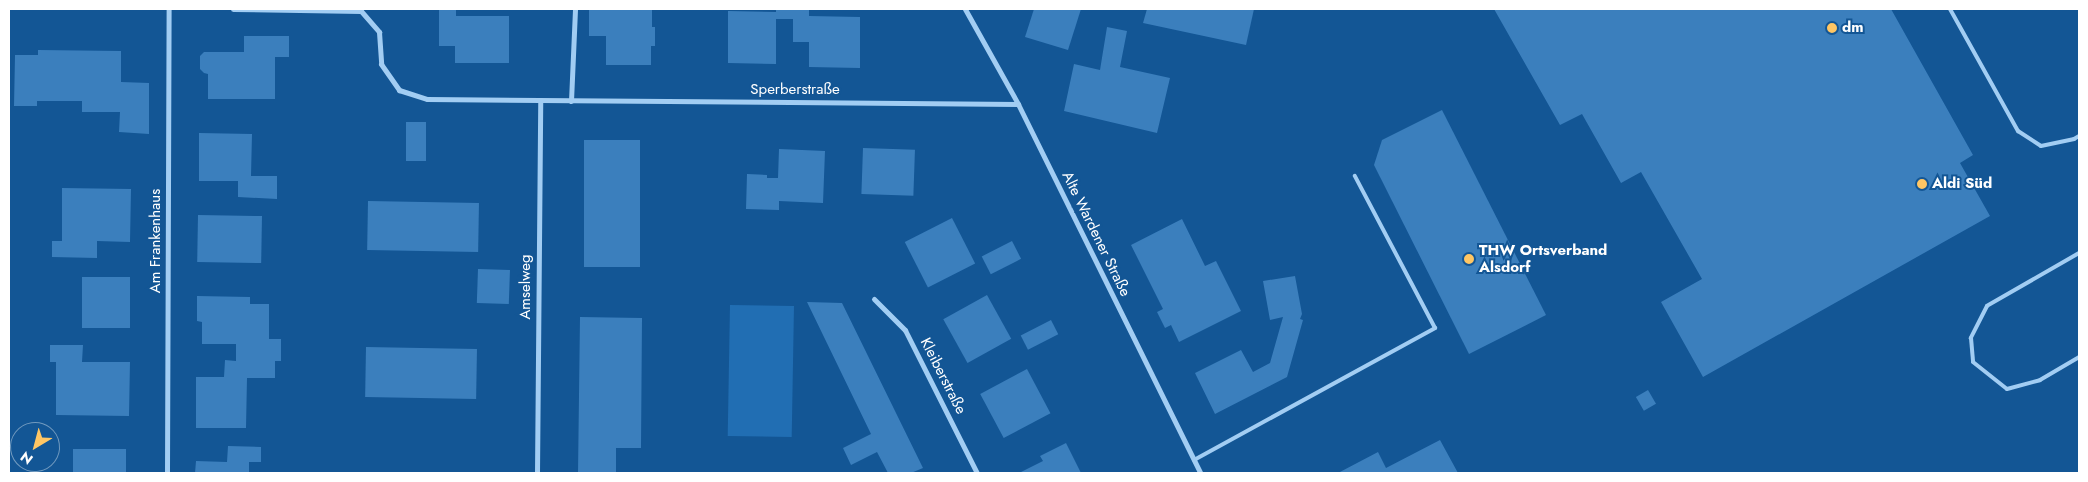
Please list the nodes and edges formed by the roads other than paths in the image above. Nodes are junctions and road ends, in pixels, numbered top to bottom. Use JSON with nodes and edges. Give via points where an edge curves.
{"nodes":[{"id":1,"x":169,"y":9,"type":"edge"},
{"id":2,"x":233,"y":9,"type":"edge"},
{"id":3,"x":575,"y":9,"type":"edge"},
{"id":4,"x":965,"y":9,"type":"edge"},
{"id":5,"x":1950,"y":9,"type":"edge"},
{"id":6,"x":540,"y":100,"type":"junction"},
{"id":7,"x":571,"y":101,"type":"junction"},
{"id":8,"x":1018,"y":104,"type":"junction"},
{"id":9,"x":2079,"y":136,"type":"edge"},
{"id":10,"x":1355,"y":176,"type":"dead end"},
{"id":11,"x":2079,"y":253,"type":"edge"},
{"id":12,"x":874,"y":299,"type":"dead end"},
{"id":13,"x":2079,"y":357,"type":"edge"},
{"id":14,"x":1194,"y":460,"type":"junction"},
{"id":15,"x":167,"y":473,"type":"edge"},
{"id":16,"x":536,"y":473,"type":"edge"},
{"id":17,"x":977,"y":473,"type":"edge"},
{"id":18,"x":1200,"y":473,"type":"edge"}],
"edges":[{"from":1,"to":15,"type":"street","name":"Am Frankenhaus"},
{"from":2,"to":6,"type":"street","name":"Sperberstraße","via":[[361,11],[379,32],[381,64],[399,90],[427,98]]},
{"from":3,"to":7,"type":"street"},
{"from":4,"to":8,"type":"street","name":"Alte Wardener Straße"},
{"from":5,"to":9,"type":"lane","via":[[2018,131],[2041,146]]},
{"from":6,"to":7,"type":"street","name":"Sperberstraße"},
{"from":6,"to":16,"type":"street","name":"Amselweg"},
{"from":7,"to":8,"type":"street","name":"Sperberstraße"},
{"from":8,"to":14,"type":"street","name":"Alte Wardener Straße"},
{"from":10,"to":14,"type":"lane","via":[[1435,328]]},
{"from":11,"to":13,"type":"lane","via":[[1987,306],[1971,338],[1973,362],[2007,389],[2040,380]]},
{"from":12,"to":17,"type":"street","name":"Kleiberstraße","via":[[906,330]]},
{"from":14,"to":18,"type":"street","name":"Alte Wardener Straße"}]}
